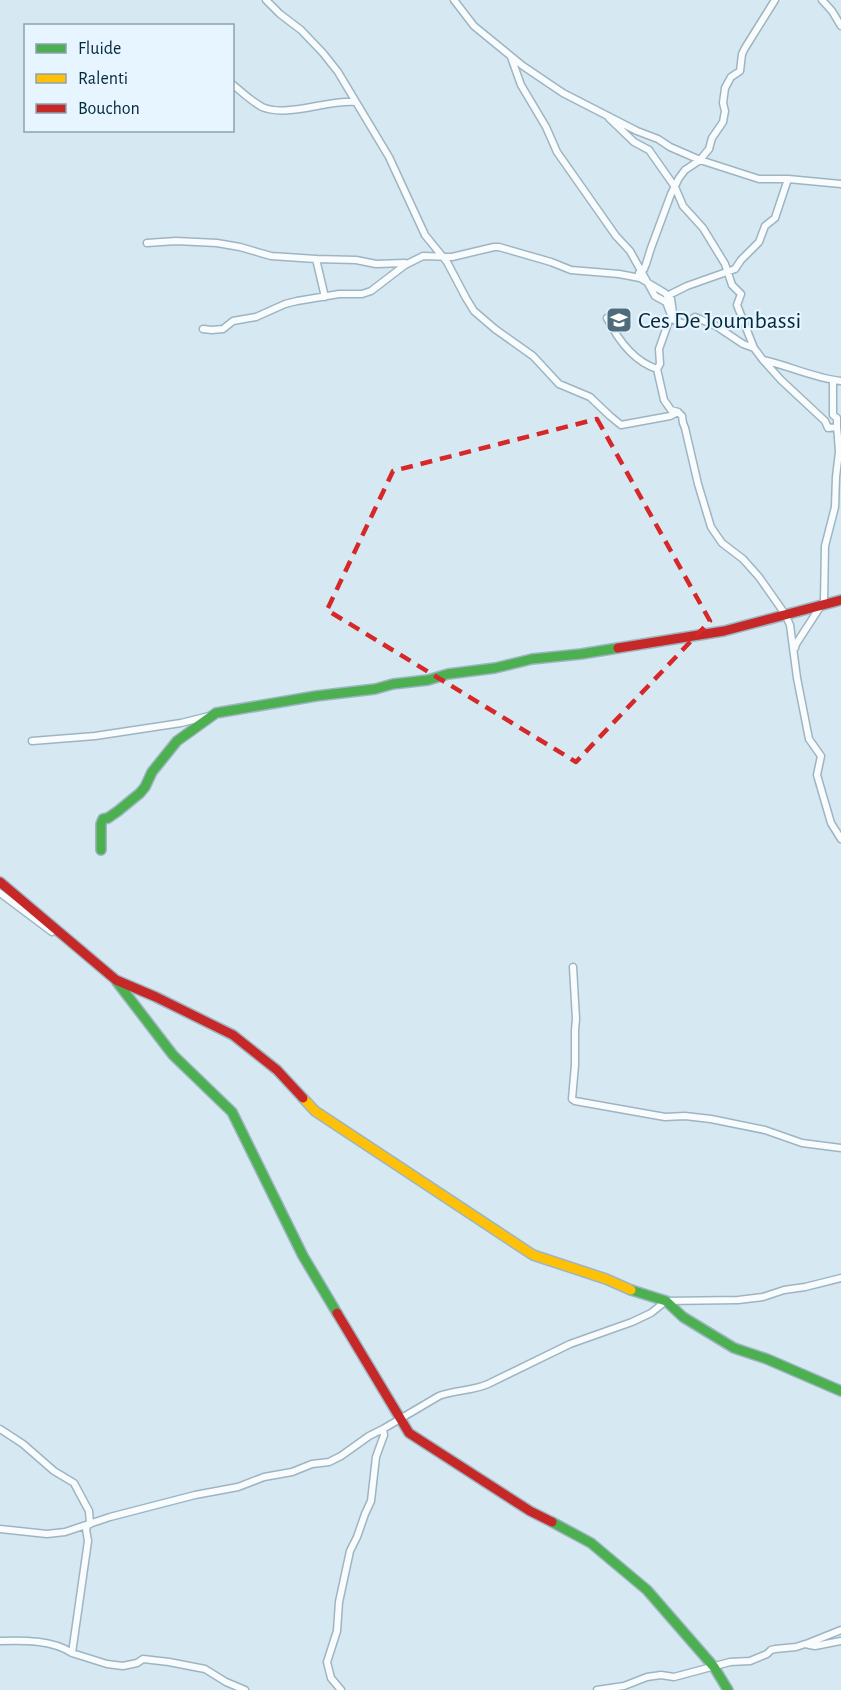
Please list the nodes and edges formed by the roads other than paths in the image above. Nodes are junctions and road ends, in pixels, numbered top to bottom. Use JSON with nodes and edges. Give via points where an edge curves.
{"nodes":[{"id":1,"x":266,"y":0,"type":"edge"},
{"id":2,"x":454,"y":0,"type":"edge"},
{"id":3,"x":775,"y":0,"type":"edge"},
{"id":4,"x":822,"y":0,"type":"edge"},
{"id":5,"x":841,"y":26,"type":"edge"},
{"id":6,"x":511,"y":57,"type":"junction"},
{"id":7,"x":234,"y":86,"type":"edge"},
{"id":8,"x":356,"y":102,"type":"junction"},
{"id":9,"x":607,"y":116,"type":"junction"},
{"id":10,"x":700,"y":160,"type":"junction"},
{"id":11,"x":788,"y":179,"type":"junction"},
{"id":12,"x":841,"y":184,"type":"edge"},
{"id":13,"x":675,"y":187,"type":"junction"},
{"id":14,"x":147,"y":243,"type":"dead end"},
{"id":15,"x":443,"y":257,"type":"junction"},
{"id":16,"x":316,"y":259,"type":"junction"},
{"id":17,"x":411,"y":262,"type":"junction"},
{"id":18,"x":641,"y":271,"type":"junction"},
{"id":19,"x":728,"y":273,"type":"junction"},
{"id":20,"x":635,"y":276,"type":"junction"},
{"id":21,"x":649,"y":284,"type":"junction"},
{"id":22,"x":667,"y":296,"type":"junction"},
{"id":23,"x":326,"y":297,"type":"junction"},
{"id":24,"x":607,"y":318,"type":"dead end"},
{"id":25,"x":203,"y":329,"type":"dead end"},
{"id":26,"x":754,"y":348,"type":"junction"},
{"id":27,"x":763,"y":360,"type":"junction"},
{"id":28,"x":657,"y":369,"type":"junction"},
{"id":29,"x":833,"y":381,"type":"junction"},
{"id":30,"x":841,"y":381,"type":"edge"},
{"id":31,"x":678,"y":412,"type":"junction"},
{"id":32,"x":837,"y":427,"type":"junction"},
{"id":33,"x":839,"y":439,"type":"edge"},
{"id":34,"x":841,"y":600,"type":"edge"},
{"id":35,"x":822,"y":606,"type":"junction"},
{"id":36,"x":785,"y":614,"type":"junction"},
{"id":37,"x":794,"y":652,"type":"junction"},
{"id":38,"x":216,"y":713,"type":"junction"},
{"id":39,"x":32,"y":741,"type":"dead end"},
{"id":40,"x":841,"y":839,"type":"edge"},
{"id":41,"x":101,"y":850,"type":"dead end"},
{"id":42,"x":0,"y":882,"type":"edge"},
{"id":43,"x":0,"y":893,"type":"edge"},
{"id":44,"x":83,"y":952,"type":"junction"},
{"id":45,"x":573,"y":967,"type":"dead end"},
{"id":46,"x":116,"y":980,"type":"junction"},
{"id":47,"x":841,"y":1148,"type":"edge"},
{"id":48,"x":841,"y":1278,"type":"edge"},
{"id":49,"x":666,"y":1301,"type":"junction"},
{"id":50,"x":841,"y":1391,"type":"edge"},
{"id":51,"x":400,"y":1419,"type":"junction"},
{"id":52,"x":0,"y":1429,"type":"edge"},
{"id":53,"x":383,"y":1429,"type":"junction"},
{"id":54,"x":89,"y":1525,"type":"junction"},
{"id":55,"x":0,"y":1528,"type":"edge"},
{"id":56,"x":841,"y":1630,"type":"edge"},
{"id":57,"x":0,"y":1641,"type":"edge"},
{"id":58,"x":841,"y":1641,"type":"edge"},
{"id":59,"x":805,"y":1644,"type":"junction"},
{"id":60,"x":72,"y":1653,"type":"junction"},
{"id":61,"x":714,"y":1666,"type":"junction"},
{"id":62,"x":245,"y":1690,"type":"edge"},
{"id":63,"x":340,"y":1690,"type":"edge"},
{"id":64,"x":597,"y":1690,"type":"edge"},
{"id":65,"x":728,"y":1690,"type":"edge"}],
"edges":[{"from":1,"to":8,"type":"street","via":[[326,57]]},
{"from":2,"to":6,"type":"street","via":[[474,26]]},
{"from":3,"to":10,"type":"street","via":[[742,54],[740,71],[728,82],[723,122]]},
{"from":4,"to":5,"type":"street"},
{"from":6,"to":9,"type":"street","via":[[563,93]]},
{"from":6,"to":18,"type":"street","via":[[520,85],[557,152]]},
{"from":7,"to":8,"type":"street","via":[[269,109]]},
{"from":8,"to":15,"type":"street","via":[[388,157],[425,235]]},
{"from":9,"to":10,"type":"street"},
{"from":9,"to":13,"type":"street","via":[[634,142],[649,150]]},
{"from":10,"to":11,"type":"street","via":[[759,179]]},
{"from":10,"to":13,"type":"street","via":[[685,170]]},
{"from":11,"to":12,"type":"street"},
{"from":11,"to":19,"type":"street","via":[[775,218],[765,226],[754,248]]},
{"from":13,"to":18,"type":"street"},
{"from":13,"to":19,"type":"street","via":[[683,206],[703,228]]},
{"from":14,"to":16,"type":"street","via":[[217,243],[271,256]]},
{"from":15,"to":17,"type":"street","via":[[423,256]]},
{"from":15,"to":20,"type":"street","via":[[496,247],[571,270]]},
{"from":15,"to":31,"type":"street","via":[[470,305],[483,319],[533,356],[559,384],[590,397],[618,423],[627,425]]},
{"from":16,"to":17,"type":"street","via":[[376,264]]},
{"from":16,"to":23,"type":"street"},
{"from":17,"to":23,"type":"street","via":[[371,291]]},
{"from":18,"to":20,"type":"street"},
{"from":18,"to":21,"type":"street"},
{"from":19,"to":22,"type":"street"},
{"from":19,"to":26,"type":"street","via":[[741,294],[737,305]]},
{"from":20,"to":21,"type":"street"},
{"from":21,"to":22,"type":"street"},
{"from":21,"to":28,"type":"street","via":[[655,296],[666,302],[671,315]]},
{"from":22,"to":26,"type":"street","via":[[674,320],[684,324],[695,316]]},
{"from":23,"to":25,"type":"street","via":[[285,304],[256,317],[233,321],[223,329]]},
{"from":24,"to":28,"type":"street","via":[[627,351]]},
{"from":26,"to":27,"type":"street"},
{"from":27,"to":29,"type":"street"},
{"from":27,"to":32,"type":"street","via":[[828,428]]},
{"from":28,"to":31,"type":"street","via":[[664,400],[671,410]]},
{"from":29,"to":30,"type":"street"},
{"from":29,"to":32,"type":"street","via":[[832,416],[837,418]]},
{"from":31,"to":36,"type":"street","via":[[711,527],[722,543],[751,568]]},
{"from":32,"to":33,"type":"street"},
{"from":33,"to":35,"type":"street","via":[[835,507],[825,546]]},
{"from":34,"to":35,"type":"street"},
{"from":35,"to":36,"type":"street"},
{"from":35,"to":37,"type":"street"},
{"from":36,"to":37,"type":"street"},
{"from":36,"to":38,"type":"street","via":[[724,631]]},
{"from":37,"to":40,"type":"street","via":[[809,739],[822,756],[817,776],[831,823]]},
{"from":38,"to":39,"type":"street","via":[[163,726]]},
{"from":38,"to":41,"type":"street","via":[[177,741],[140,793],[103,819]]},
{"from":42,"to":44,"type":"street"},
{"from":43,"to":44,"type":"street"},
{"from":44,"to":46,"type":"street"},
{"from":45,"to":47,"type":"street","via":[[574,1101],[665,1117],[693,1116],[765,1130],[802,1143]]},
{"from":46,"to":49,"type":"street","via":[[233,1035],[277,1070],[315,1111],[533,1255]]},
{"from":46,"to":51,"type":"street","via":[[173,1055],[232,1112],[303,1256]]},
{"from":48,"to":49,"type":"street","via":[[763,1297]]},
{"from":49,"to":50,"type":"street","via":[[683,1317],[734,1348]]},
{"from":49,"to":51,"type":"street","via":[[625,1325],[570,1344],[476,1389],[439,1396]]},
{"from":51,"to":53,"type":"street"},
{"from":51,"to":61,"type":"street","via":[[409,1433],[530,1511],[591,1544],[647,1590]]},
{"from":52,"to":54,"type":"street","via":[[74,1483],[89,1511]]},
{"from":53,"to":54,"type":"street","via":[[329,1462]]},
{"from":53,"to":63,"type":"street","via":[[371,1502],[350,1551],[337,1631],[327,1662],[331,1678]]},
{"from":54,"to":55,"type":"street","via":[[47,1534]]},
{"from":54,"to":60,"type":"street"},
{"from":56,"to":59,"type":"street"},
{"from":57,"to":60,"type":"street","via":[[46,1643]]},
{"from":58,"to":59,"type":"street"},
{"from":59,"to":61,"type":"street","via":[[771,1650],[753,1660]]},
{"from":60,"to":62,"type":"street","via":[[123,1666],[143,1659],[205,1669]]},
{"from":61,"to":64,"type":"street"},
{"from":61,"to":65,"type":"street"}]}
